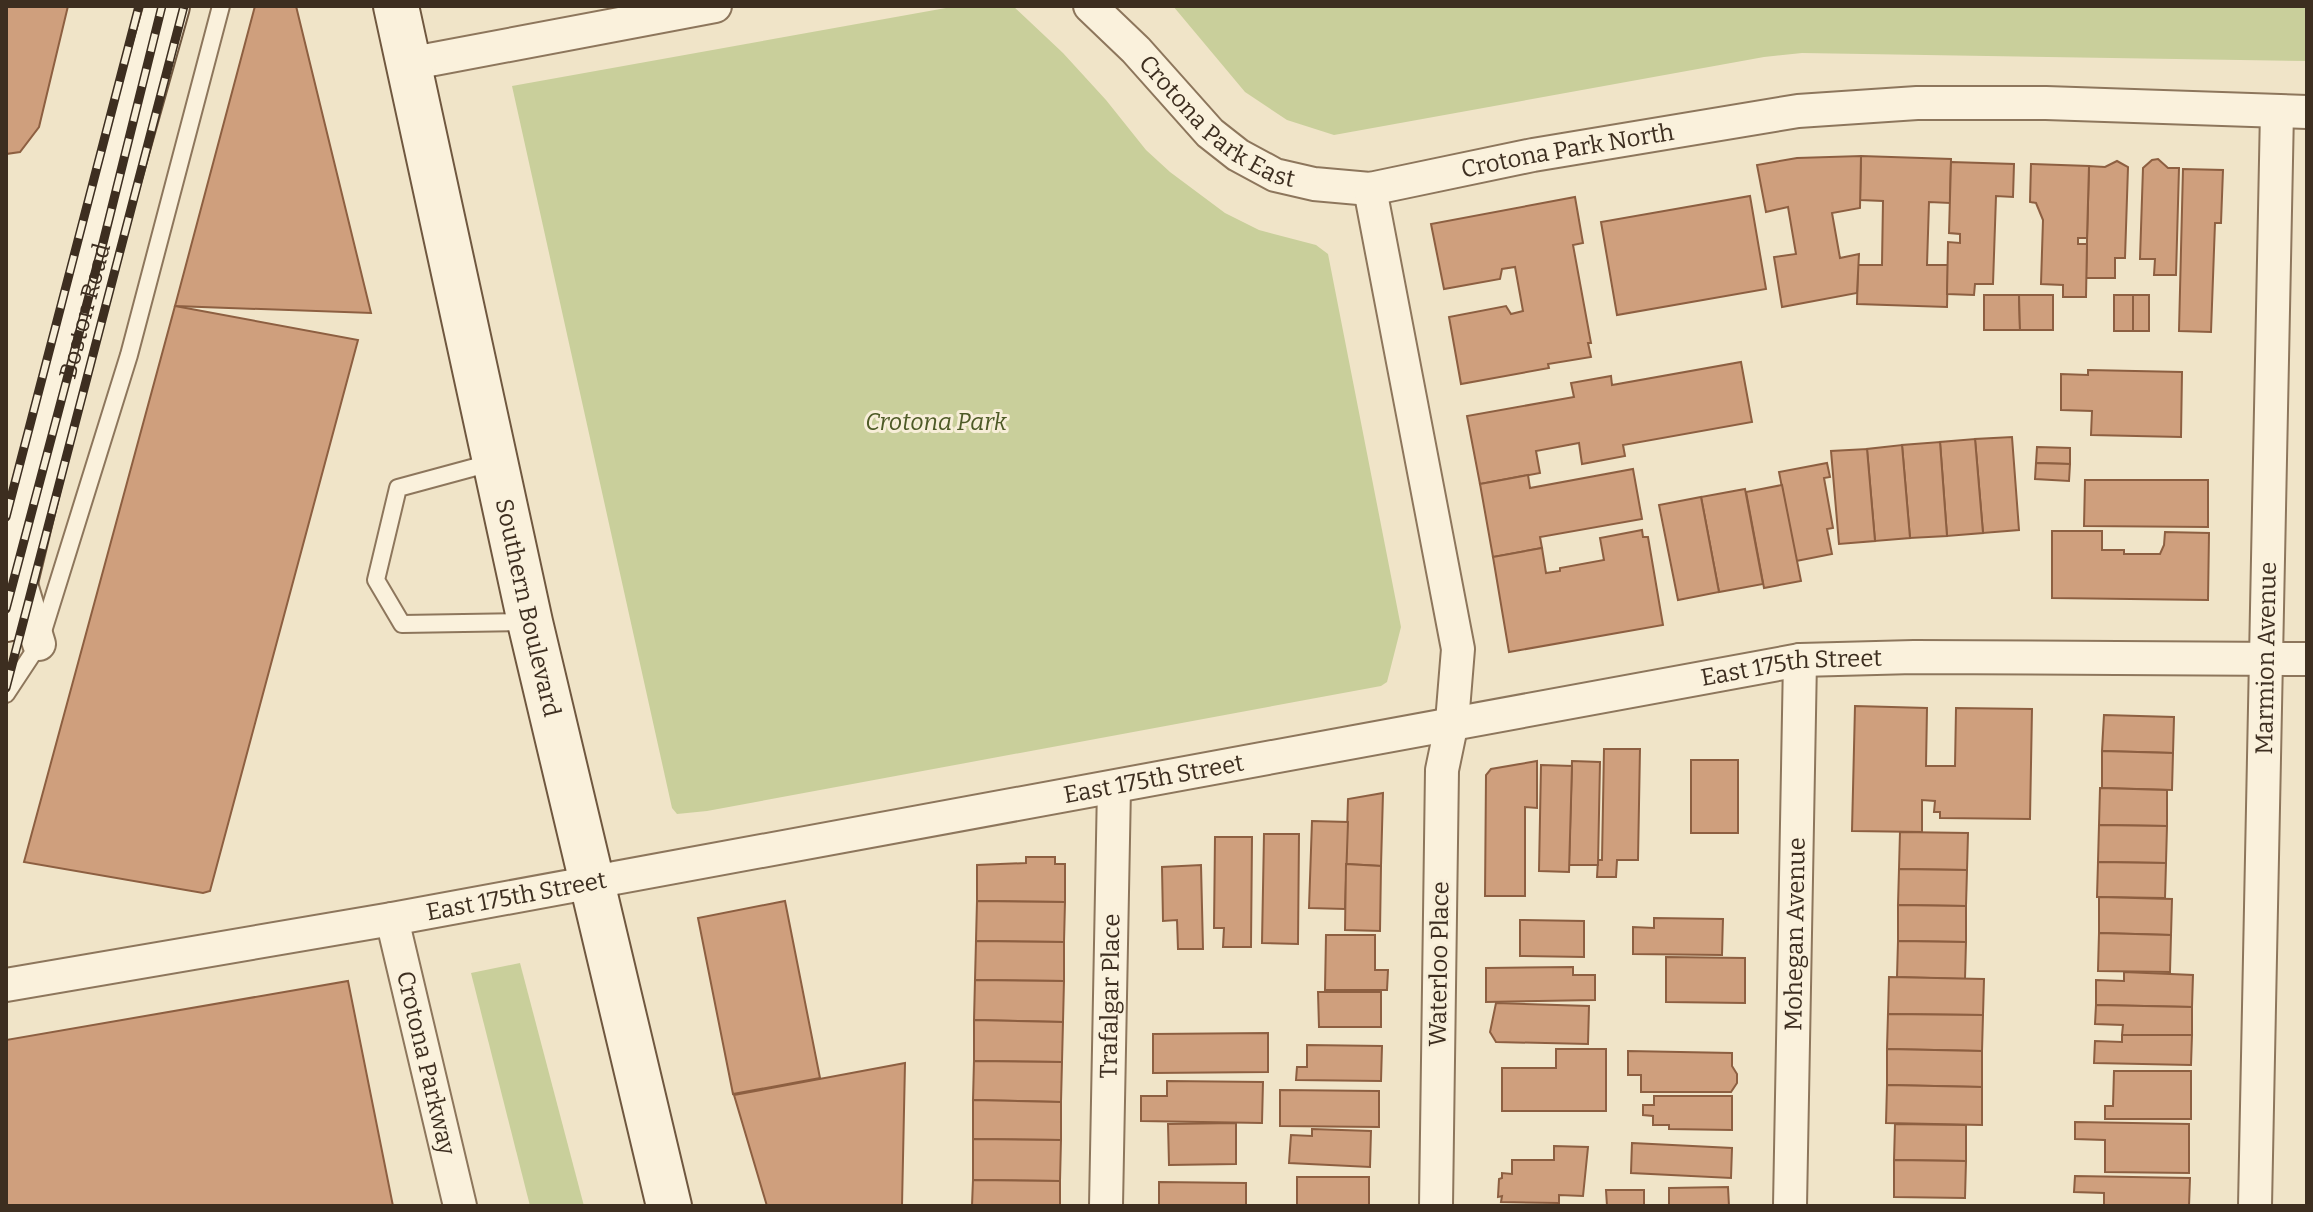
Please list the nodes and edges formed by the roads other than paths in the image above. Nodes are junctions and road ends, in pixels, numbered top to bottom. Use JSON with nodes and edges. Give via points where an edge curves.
{"nodes":[{"id":1,"x":167,"y":6,"type":"edge"},
{"id":2,"x":221,"y":6,"type":"edge"},
{"id":3,"x":396,"y":6,"type":"edge"},
{"id":4,"x":715,"y":6,"type":"edge"},
{"id":5,"x":1090,"y":6,"type":"edge"},
{"id":6,"x":408,"y":64,"type":"junction"},
{"id":7,"x":2292,"y":111,"type":"edge"},
{"id":8,"x":1370,"y":189,"type":"junction"},
{"id":9,"x":495,"y":462,"type":"junction"},
{"id":10,"x":12,"y":553,"type":"edge"},
{"id":11,"x":530,"y":622,"type":"junction"},
{"id":12,"x":23,"y":631,"type":"edge"},
{"id":13,"x":2266,"y":658,"type":"junction"},
{"id":14,"x":2307,"y":659,"type":"edge"},
{"id":15,"x":1800,"y":660,"type":"junction"},
{"id":16,"x":6,"y":694,"type":"edge"},
{"id":17,"x":1452,"y":722,"type":"junction"},
{"id":18,"x":1114,"y":787,"type":"junction"},
{"id":19,"x":592,"y":881,"type":"junction"},
{"id":20,"x":392,"y":919,"type":"junction"},
{"id":21,"x":6,"y":985,"type":"edge"},
{"id":22,"x":460,"y":1206,"type":"edge"},
{"id":23,"x":669,"y":1206,"type":"edge"},
{"id":24,"x":1106,"y":1206,"type":"edge"},
{"id":25,"x":1436,"y":1206,"type":"edge"},
{"id":26,"x":1790,"y":1206,"type":"edge"},
{"id":27,"x":2255,"y":1206,"type":"edge"}],
"edges":[{"from":1,"to":10,"type":"main road","name":"Boston Road"},
{"from":2,"to":12,"type":"lane","via":[[129,355]]},
{"from":3,"to":6,"type":"main road","name":"Southern Boulevard"},
{"from":4,"to":6,"type":"street"},
{"from":5,"to":8,"type":"street","name":"Crotona Park East","via":[[1210,133],[1238,155],[1275,175]]},
{"from":6,"to":9,"type":"main road","name":"Southern Boulevard"},
{"from":7,"to":8,"type":"street","name":"Crotona Park North","via":[[2046,103],[1917,103],[1798,111],[1533,155]]},
{"from":7,"to":13,"type":"street","name":"Marmion Avenue"},
{"from":8,"to":17,"type":"street","via":[[1458,649]]},
{"from":9,"to":11,"type":"main road","name":"Southern Boulevard"},
{"from":9,"to":11,"type":"lane","via":[[398,488],[376,580],[402,624]]},
{"from":10,"to":12,"type":"main road","name":"Boston Road"},
{"from":11,"to":19,"type":"main road","name":"Southern Boulevard"},
{"from":12,"to":16,"type":"lane"},
{"from":13,"to":14,"type":"street","name":"East 175th Street"},
{"from":13,"to":15,"type":"street","name":"East 175th Street"},
{"from":13,"to":27,"type":"street","name":"Marmion Avenue"},
{"from":15,"to":17,"type":"street","name":"East 175th Street"},
{"from":15,"to":26,"type":"street","name":"Mohegan Avenue"},
{"from":17,"to":18,"type":"street","name":"East 175th Street"},
{"from":17,"to":25,"type":"street","name":"Waterloo Place","via":[[1442,770]]},
{"from":18,"to":19,"type":"street","name":"East 175th Street"},
{"from":18,"to":24,"type":"street","name":"Trafalgar Place"},
{"from":19,"to":20,"type":"street","name":"East 175th Street"},
{"from":19,"to":23,"type":"main road","name":"Southern Boulevard"},
{"from":20,"to":21,"type":"street","name":"East 175th Street"},
{"from":20,"to":22,"type":"street","name":"Crotona Parkway"}]}
